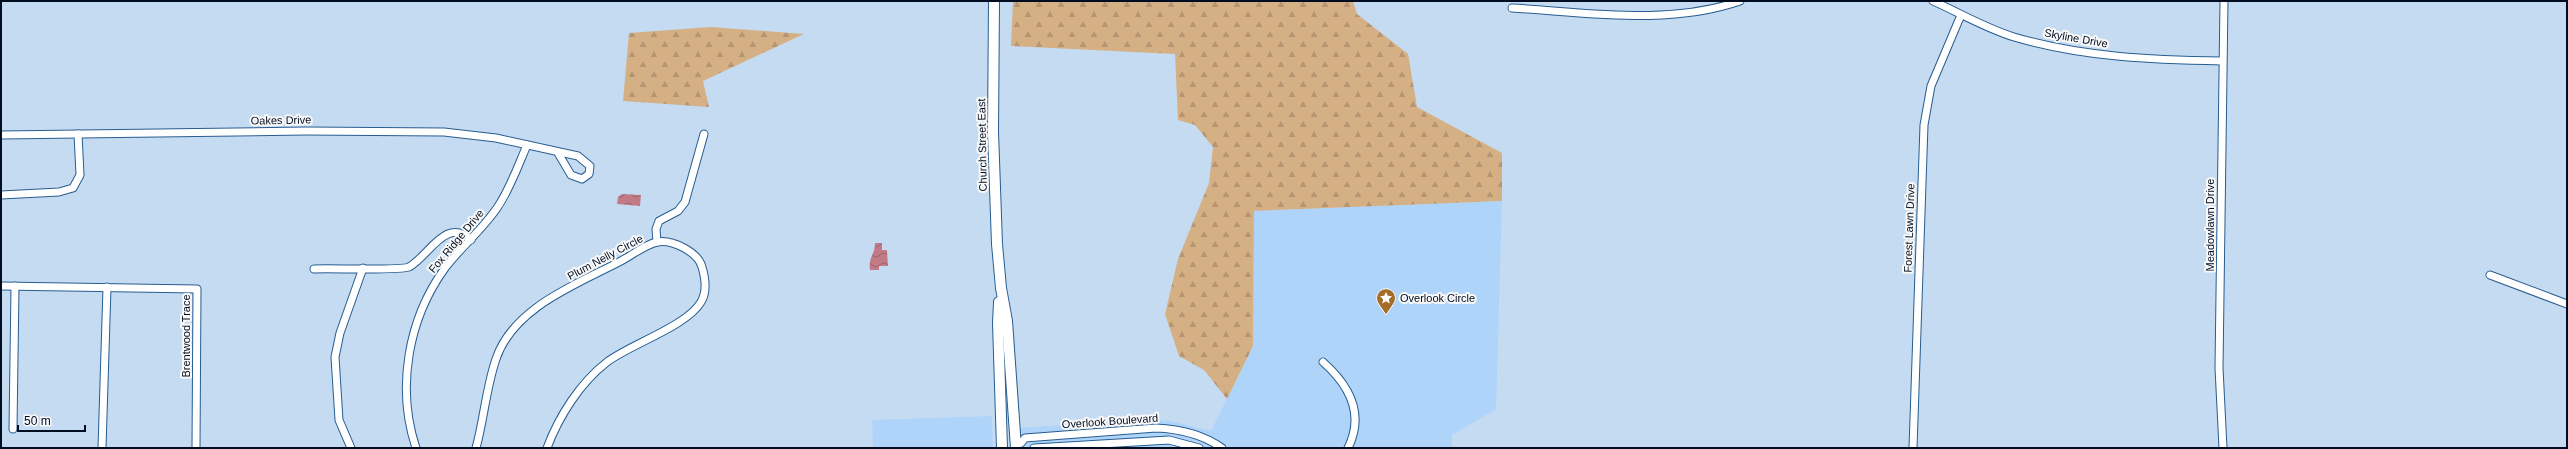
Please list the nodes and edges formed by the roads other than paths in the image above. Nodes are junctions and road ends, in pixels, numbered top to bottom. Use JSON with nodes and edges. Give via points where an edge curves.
{"nodes":[{"id":1,"x":994,"y":1,"type":"edge"},
{"id":2,"x":1740,"y":1,"type":"edge"},
{"id":3,"x":1933,"y":1,"type":"edge"},
{"id":4,"x":2224,"y":1,"type":"edge"},
{"id":5,"x":1512,"y":8,"type":"dead end"},
{"id":6,"x":1960,"y":15,"type":"junction"},
{"id":7,"x":2222,"y":61,"type":"junction"},
{"id":8,"x":78,"y":134,"type":"junction"},
{"id":9,"x":704,"y":134,"type":"dead end"},
{"id":10,"x":1,"y":136,"type":"edge"},
{"id":11,"x":527,"y":145,"type":"junction"},
{"id":12,"x":558,"y":153,"type":"junction"},
{"id":13,"x":1,"y":195,"type":"edge"},
{"id":14,"x":472,"y":240,"type":"junction"},
{"id":15,"x":657,"y":242,"type":"junction"},
{"id":16,"x":314,"y":268,"type":"dead end"},
{"id":17,"x":364,"y":268,"type":"junction"},
{"id":18,"x":2490,"y":275,"type":"dead end"},
{"id":19,"x":1,"y":286,"type":"edge"},
{"id":20,"x":15,"y":286,"type":"junction"},
{"id":21,"x":108,"y":286,"type":"junction"},
{"id":22,"x":1001,"y":288,"type":"junction"},
{"id":23,"x":2567,"y":304,"type":"edge"},
{"id":24,"x":1323,"y":362,"type":"dead end"},
{"id":25,"x":13,"y":429,"type":"dead end"},
{"id":26,"x":1020,"y":446,"type":"edge"},
{"id":27,"x":102,"y":448,"type":"edge"},
{"id":28,"x":197,"y":448,"type":"edge"},
{"id":29,"x":351,"y":448,"type":"edge"},
{"id":30,"x":416,"y":448,"type":"edge"},
{"id":31,"x":476,"y":448,"type":"edge"},
{"id":32,"x":547,"y":448,"type":"edge"},
{"id":33,"x":1002,"y":448,"type":"edge"},
{"id":34,"x":1034,"y":448,"type":"edge"},
{"id":35,"x":1199,"y":448,"type":"edge"},
{"id":36,"x":1222,"y":448,"type":"edge"},
{"id":37,"x":1348,"y":448,"type":"edge"},
{"id":38,"x":1913,"y":448,"type":"edge"},
{"id":39,"x":2223,"y":448,"type":"edge"}],
"edges":[{"from":1,"to":22,"type":"main road","name":"Church Street East","via":[[993,132]]},
{"from":2,"to":5,"type":"street","via":[[1702,12],[1680,14],[1644,15]]},
{"from":3,"to":6,"type":"street","name":"Skyline Drive"},
{"from":4,"to":7,"type":"street","name":"Meadowlawn Drive"},
{"from":6,"to":7,"type":"street","name":"Skyline Drive","via":[[2000,32],[2054,47],[2144,60]]},
{"from":6,"to":38,"type":"street","name":"Forest Lawn Drive","via":[[1931,86],[1924,125]]},
{"from":7,"to":39,"type":"street","name":"Meadowlawn Drive","via":[[2219,382]]},
{"from":8,"to":10,"type":"street","name":"Oakes Drive"},
{"from":8,"to":11,"type":"street","name":"Oakes Drive","via":[[427,131],[482,136]]},
{"from":8,"to":13,"type":"street","via":[[80,175],[73,188],[59,192]]},
{"from":9,"to":15,"type":"street","via":[[684,205],[659,221],[656,229]]},
{"from":11,"to":12,"type":"street","name":"Oakes Drive"},
{"from":11,"to":14,"type":"street","name":"Fox Ridge Drive","via":[[502,200]]},
{"from":12,"to":12,"type":"street","name":"Oakes Drive","via":[[571,175],[582,179],[588,174],[590,166],[586,160]]},
{"from":14,"to":17,"type":"street","via":[[462,233],[449,233],[436,241],[408,267]]},
{"from":14,"to":30,"type":"street","name":"Fox Ridge Drive","via":[[435,284],[423,306],[416,327],[406,391]]},
{"from":15,"to":31,"type":"street","name":"Plum Nelly Circle","via":[[567,289],[520,322],[496,359]]},
{"from":15,"to":32,"type":"street","name":"Plum Nelly Circle","via":[[684,249],[700,260],[704,281],[702,301],[688,316],[621,352],[597,371],[568,406]]},
{"from":16,"to":17,"type":"street"},
{"from":17,"to":29,"type":"street","via":[[334,357],[339,420]]},
{"from":18,"to":23,"type":"street"},
{"from":19,"to":20,"type":"street","name":"Brentwood Trace"},
{"from":20,"to":21,"type":"street","name":"Brentwood Trace"},
{"from":20,"to":25,"type":"street"},
{"from":21,"to":27,"type":"street"},
{"from":21,"to":28,"type":"street","name":"Brentwood Trace","via":[[197,289]]},
{"from":22,"to":26,"type":"main road","name":"Church Street East","via":[[1007,321]]},
{"from":22,"to":33,"type":"main road","name":"Church Street East","via":[[998,323]]},
{"from":24,"to":37,"type":"street","via":[[1337,374],[1353,402],[1355,425]]},
{"from":26,"to":36,"type":"street","name":"Overlook Boulevard","via":[[1025,438],[1156,428],[1176,429],[1199,435]]},
{"from":34,"to":35,"type":"street","name":"Overlook Boulevard","via":[[1156,440],[1170,440]]}]}
